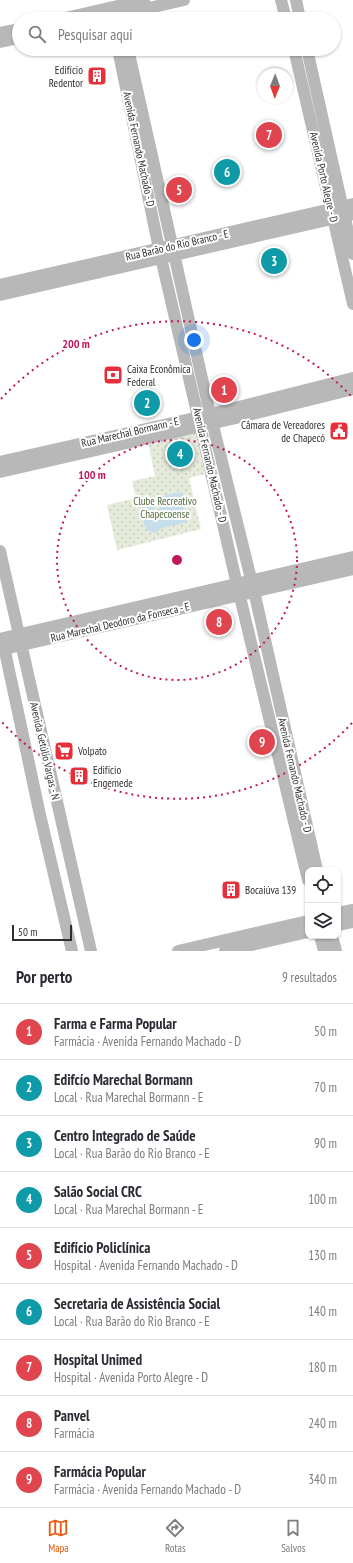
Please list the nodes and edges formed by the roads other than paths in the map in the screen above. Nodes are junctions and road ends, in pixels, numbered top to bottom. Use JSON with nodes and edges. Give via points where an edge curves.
{"nodes":[{"id":1,"x":144,"y":0,"type":"edge"},
{"id":2,"x":184,"y":0,"type":"edge"},
{"id":3,"x":281,"y":0,"type":"edge"},
{"id":4,"x":296,"y":0,"type":"edge"},
{"id":5,"x":113,"y":11,"type":"edge"},
{"id":6,"x":284,"y":12,"type":"edge"},
{"id":7,"x":299,"y":12,"type":"edge"},
{"id":8,"x":12,"y":30,"type":"edge"},
{"id":9,"x":0,"y":33,"type":"edge"},
{"id":10,"x":12,"y":39,"type":"edge"},
{"id":11,"x":0,"y":42,"type":"edge"},
{"id":12,"x":119,"y":56,"type":"edge"},
{"id":13,"x":130,"y":56,"type":"edge"},
{"id":14,"x":296,"y":56,"type":"edge"},
{"id":15,"x":309,"y":56,"type":"edge"},
{"id":16,"x":314,"y":76,"type":"junction"},
{"id":17,"x":301,"y":79,"type":"junction"},
{"id":18,"x":343,"y":211,"type":"edge"},
{"id":19,"x":173,"y":251,"type":"junction"},
{"id":20,"x":160,"y":254,"type":"junction"},
{"id":21,"x":353,"y":254,"type":"edge"},
{"id":22,"x":0,"y":285,"type":"edge"},
{"id":23,"x":0,"y":295,"type":"edge"},
{"id":24,"x":353,"y":304,"type":"edge"},
{"id":25,"x":353,"y":378,"type":"edge"},
{"id":26,"x":353,"y":389,"type":"edge"},
{"id":27,"x":235,"y":413,"type":"junction"},
{"id":28,"x":206,"y":420,"type":"junction"},
{"id":29,"x":0,"y":462,"type":"edge"},
{"id":30,"x":0,"y":472,"type":"edge"},
{"id":31,"x":0,"y":551,"type":"edge"},
{"id":32,"x":353,"y":557,"type":"edge"},
{"id":33,"x":353,"y":569,"type":"edge"},
{"id":34,"x":252,"y":586,"type":"junction"},
{"id":35,"x":238,"y":590,"type":"junction"},
{"id":36,"x":21,"y":640,"type":"junction"},
{"id":37,"x":1,"y":642,"type":"edge"},
{"id":38,"x":316,"y":867,"type":"edge"},
{"id":39,"x":305,"y":868,"type":"edge"},
{"id":40,"x":353,"y":910,"type":"edge"},
{"id":41,"x":341,"y":912,"type":"edge"},
{"id":42,"x":305,"y":922,"type":"edge"},
{"id":43,"x":353,"y":922,"type":"edge"},
{"id":44,"x":341,"y":924,"type":"edge"},
{"id":45,"x":305,"y":933,"type":"edge"},
{"id":46,"x":321,"y":939,"type":"edge"},
{"id":47,"x":333,"y":939,"type":"edge"},
{"id":48,"x":72,"y":951,"type":"edge"},
{"id":49,"x":91,"y":951,"type":"edge"},
{"id":50,"x":178,"y":951,"type":"edge"},
{"id":51,"x":225,"y":951,"type":"edge"},
{"id":52,"x":324,"y":951,"type":"edge"},
{"id":53,"x":336,"y":951,"type":"edge"}],
"edges":[{"from":1,"to":5,"type":"street"},
{"from":2,"to":5,"type":"street"},
{"from":3,"to":6,"type":"street"},
{"from":4,"to":7,"type":"street"},
{"from":8,"to":9,"type":"street"},
{"from":10,"to":11,"type":"street"},
{"from":12,"to":20,"type":"street","name":"Avenida Fernando Machado - D"},
{"from":13,"to":19,"type":"street","name":"Avenida Fernando Machado - D"},
{"from":14,"to":17,"type":"street","name":"Avenida Porto Alegre - D"},
{"from":15,"to":16,"type":"street","name":"Avenida Porto Alegre - D"},
{"from":16,"to":17,"type":"street"},
{"from":16,"to":18,"type":"street","name":"Avenida Porto Alegre - D"},
{"from":17,"to":18,"type":"street","name":"Avenida Porto Alegre - D"},
{"from":18,"to":19,"type":"street","name":"Rua Barão do Rio Branco - E"},
{"from":18,"to":21,"type":"street","name":"Avenida Porto Alegre - D"},
{"from":18,"to":24,"type":"street","name":"Avenida Porto Alegre - D"},
{"from":19,"to":20,"type":"street","name":"Rua Barão do Rio Branco - E"},
{"from":19,"to":28,"type":"street","name":"Avenida Fernando Machado - D"},
{"from":20,"to":22,"type":"street","name":"Rua Barão do Rio Branco - E"},
{"from":20,"to":23,"type":"street","name":"Rua Barão do Rio Branco - E"},
{"from":20,"to":28,"type":"street","name":"Avenida Fernando Machado - D"},
{"from":25,"to":27,"type":"street","name":"Rua Marechal Bormann - E"},
{"from":26,"to":27,"type":"street","name":"Rua Marechal Bormann - E"},
{"from":27,"to":28,"type":"street","name":"Rua Marechal Bormann - E"},
{"from":28,"to":29,"type":"street","name":"Rua Marechal Bormann - E"},
{"from":28,"to":30,"type":"street","name":"Rua Marechal Bormann - E"},
{"from":28,"to":34,"type":"street","name":"Avenida Fernando Machado - D"},
{"from":28,"to":35,"type":"street","name":"Avenida Fernando Machado - D"},
{"from":31,"to":36,"type":"street","name":"Avenida Getúlio Vargas - N"},
{"from":32,"to":34,"type":"street","name":"Rua Marechal Deodoro da Fonseca - E"},
{"from":33,"to":34,"type":"street","name":"Rua Marechal Deodoro da Fonseca - E"},
{"from":34,"to":35,"type":"street","name":"Rua Marechal Deodoro da Fonseca - E"},
{"from":34,"to":38,"type":"street","name":"Avenida Fernando Machado - D"},
{"from":35,"to":36,"type":"street","name":"Rua Marechal Deodoro da Fonseca - E"},
{"from":35,"to":39,"type":"street","name":"Avenida Fernando Machado - D"},
{"from":36,"to":37,"type":"street","name":"Rua Marechal Deodoro da Fonseca - E"},
{"from":36,"to":49,"type":"street","name":"Avenida Getúlio Vargas - N"},
{"from":37,"to":48,"type":"street","name":"Avenida Getúlio Vargas - N"},
{"from":40,"to":41,"type":"street"},
{"from":42,"to":50,"type":"street"},
{"from":43,"to":44,"type":"street"},
{"from":45,"to":51,"type":"street"},
{"from":46,"to":52,"type":"street"},
{"from":47,"to":53,"type":"street"}]}
